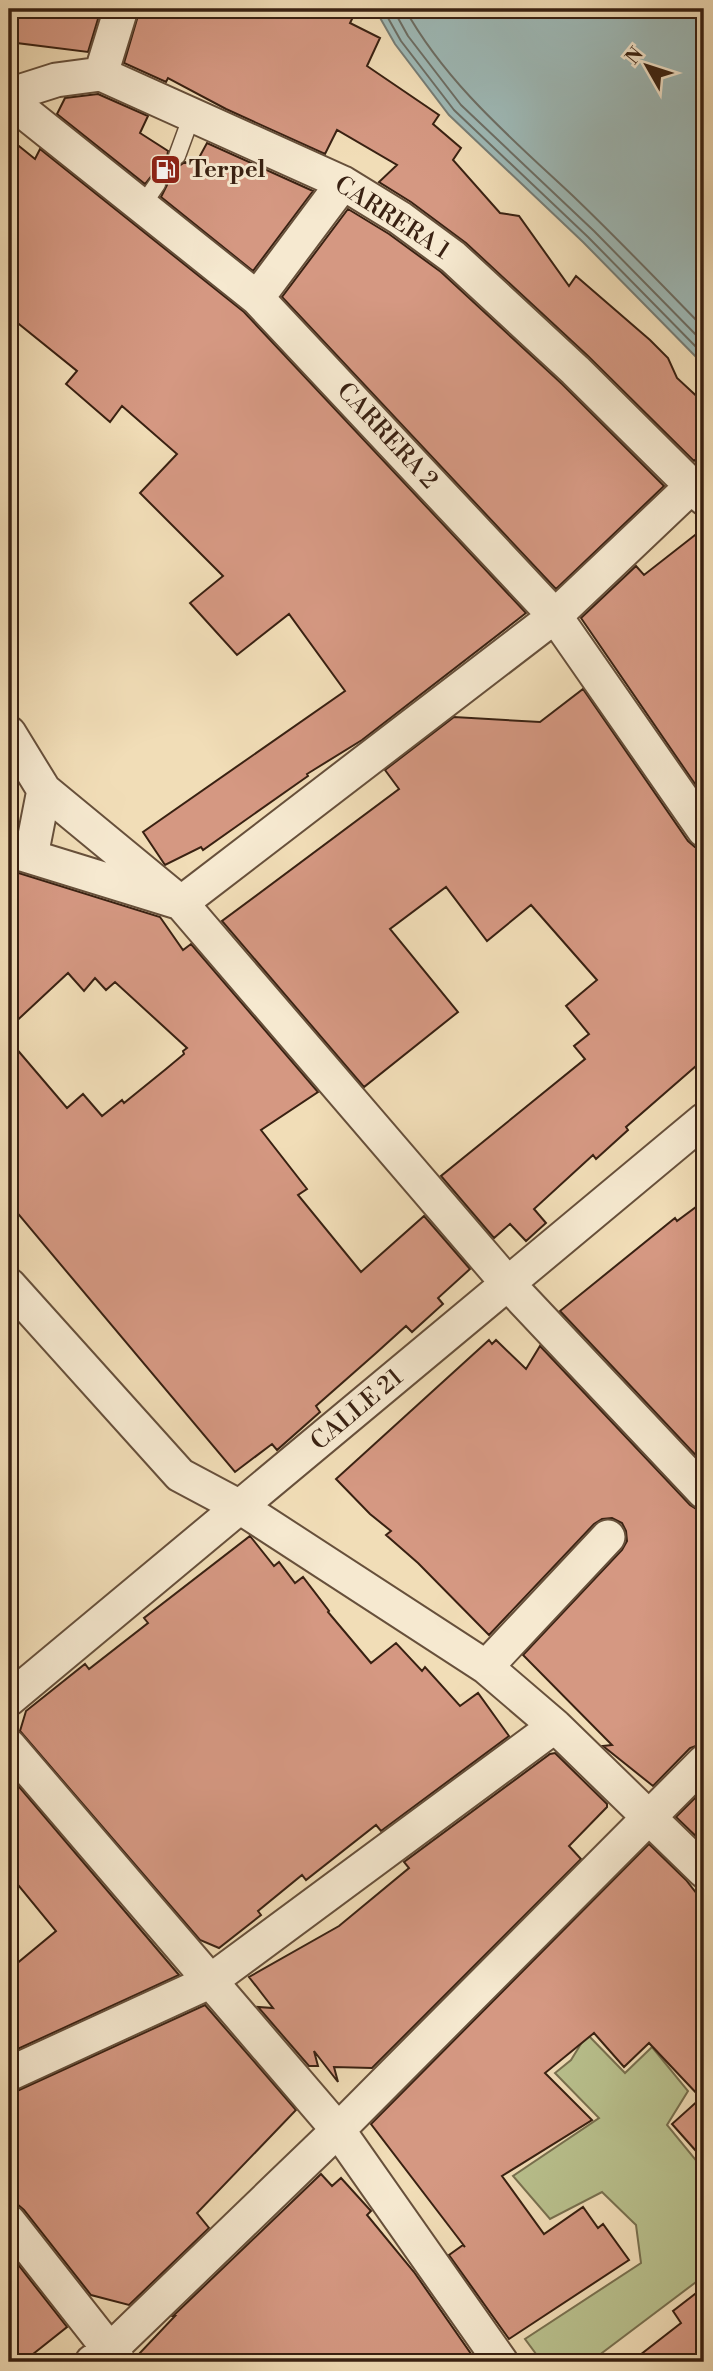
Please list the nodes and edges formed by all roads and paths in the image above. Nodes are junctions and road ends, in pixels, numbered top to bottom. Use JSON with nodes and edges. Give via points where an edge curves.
{"nodes":[{"id":1,"x":121,"y":9,"type":"edge"},
{"id":2,"x":101,"y":74,"type":"junction"},
{"id":3,"x":9,"y":95,"type":"edge"},
{"id":4,"x":9,"y":100,"type":"edge"},
{"id":5,"x":192,"y":115,"type":"junction"},
{"id":6,"x":177,"y":156,"type":"dead end"},
{"id":7,"x":343,"y":183,"type":"junction"},
{"id":8,"x":257,"y":298,"type":"junction"},
{"id":9,"x":699,"y":492,"type":"edge"},
{"id":10,"x":555,"y":616,"type":"junction"},
{"id":11,"x":9,"y":733,"type":"edge"},
{"id":12,"x":44,"y":790,"type":"junction"},
{"id":13,"x":704,"y":830,"type":"edge"},
{"id":14,"x":20,"y":853,"type":"edge"},
{"id":15,"x":181,"y":903,"type":"junction"},
{"id":16,"x":704,"y":1121,"type":"edge"},
{"id":17,"x":9,"y":1284,"type":"edge"},
{"id":18,"x":509,"y":1285,"type":"junction"},
{"id":19,"x":704,"y":1492,"type":"edge"},
{"id":20,"x":240,"y":1507,"type":"junction"},
{"id":21,"x":608,"y":1537,"type":"dead end"},
{"id":22,"x":486,"y":1667,"type":"junction"},
{"id":23,"x":9,"y":1699,"type":"edge"},
{"id":24,"x":555,"y":1727,"type":"junction"},
{"id":25,"x":9,"y":1746,"type":"edge"},
{"id":26,"x":704,"y":1762,"type":"edge"},
{"id":27,"x":649,"y":1816,"type":"junction"},
{"id":28,"x":704,"y":1871,"type":"edge"},
{"id":29,"x":209,"y":1982,"type":"junction"},
{"id":30,"x":9,"y":2074,"type":"edge"},
{"id":31,"x":338,"y":2130,"type":"junction"},
{"id":32,"x":9,"y":2222,"type":"edge"},
{"id":33,"x":107,"y":2358,"type":"edge"},
{"id":34,"x":501,"y":2362,"type":"edge"}],
"edges":[{"from":1,"to":2,"type":"street"},
{"from":2,"to":3,"type":"street","via":[[56,80]]},
{"from":2,"to":5,"type":"street","name":"CARRERA 1"},
{"from":4,"to":8,"type":"street","name":"CARRERA 2","via":[[149,195]]},
{"from":5,"to":6,"type":"lane"},
{"from":5,"to":7,"type":"street","name":"CARRERA 1"},
{"from":7,"to":8,"type":"street"},
{"from":7,"to":9,"type":"street","name":"CARRERA 1","via":[[453,257]]},
{"from":8,"to":10,"type":"street","name":"CARRERA 2"},
{"from":9,"to":10,"type":"street"},
{"from":10,"to":13,"type":"street","name":"CARRERA 2"},
{"from":10,"to":15,"type":"street"},
{"from":11,"to":12,"type":"street"},
{"from":12,"to":14,"type":"street"},
{"from":12,"to":15,"type":"street"},
{"from":14,"to":15,"type":"street"},
{"from":15,"to":18,"type":"street"},
{"from":16,"to":18,"type":"street","name":"CALLE 21"},
{"from":17,"to":20,"type":"street","via":[[180,1475]]},
{"from":18,"to":19,"type":"street"},
{"from":18,"to":20,"type":"street","name":"CALLE 21"},
{"from":20,"to":22,"type":"street"},
{"from":20,"to":23,"type":"street","name":"CALLE 21"},
{"from":21,"to":22,"type":"street"},
{"from":22,"to":24,"type":"street"},
{"from":24,"to":27,"type":"street"},
{"from":24,"to":29,"type":"street"},
{"from":25,"to":29,"type":"street"},
{"from":26,"to":27,"type":"street"},
{"from":27,"to":28,"type":"street"},
{"from":27,"to":31,"type":"street"},
{"from":29,"to":30,"type":"street"},
{"from":29,"to":31,"type":"street"},
{"from":31,"to":33,"type":"street"},
{"from":31,"to":34,"type":"street"},
{"from":32,"to":33,"type":"street"}]}
